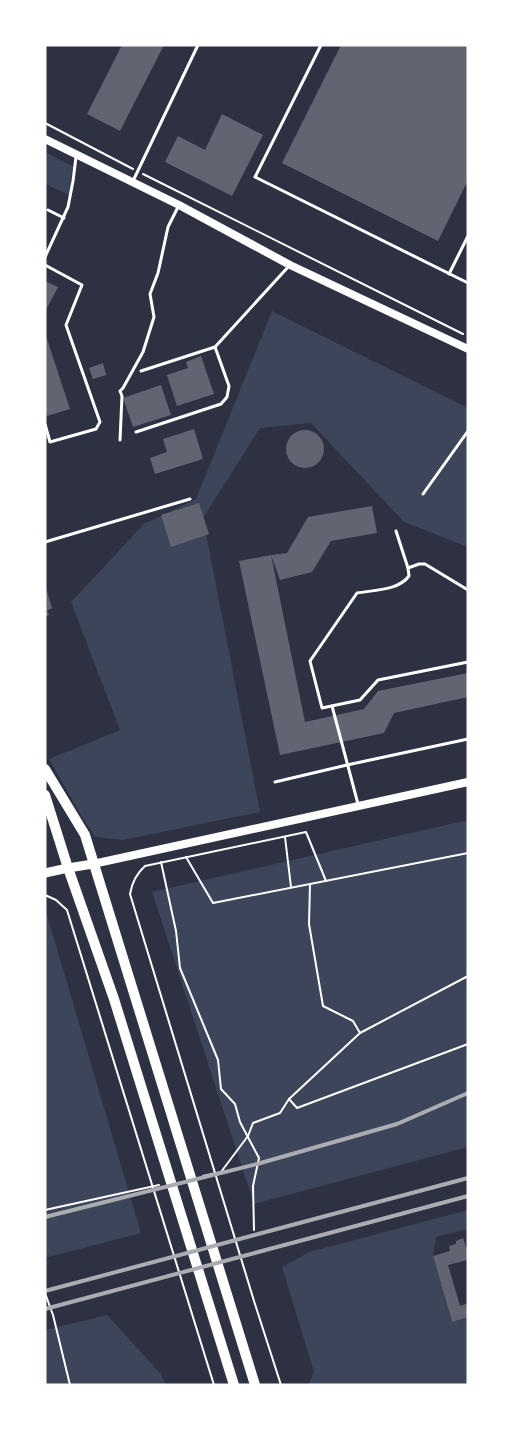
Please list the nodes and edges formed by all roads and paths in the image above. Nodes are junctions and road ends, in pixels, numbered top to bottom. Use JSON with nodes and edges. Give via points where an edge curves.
{"nodes":[{"id":1,"x":198,"y":45,"type":"edge"},
{"id":2,"x":321,"y":45,"type":"edge"},
{"id":3,"x":45,"y":123,"type":"edge"},
{"id":4,"x":45,"y":139,"type":"edge"},
{"id":5,"x":76,"y":155,"type":"junction"},
{"id":6,"x":138,"y":171,"type":"junction"},
{"id":7,"x":133,"y":182,"type":"junction"},
{"id":8,"x":179,"y":205,"type":"junction"},
{"id":9,"x":48,"y":210,"type":"dead end"},
{"id":10,"x":64,"y":218,"type":"junction"},
{"id":11,"x":468,"y":236,"type":"edge"},
{"id":12,"x":45,"y":257,"type":"edge"},
{"id":13,"x":45,"y":265,"type":"edge"},
{"id":14,"x":290,"y":265,"type":"junction"},
{"id":15,"x":449,"y":274,"type":"junction"},
{"id":16,"x":468,"y":283,"type":"edge"},
{"id":17,"x":468,"y":337,"type":"edge"},
{"id":18,"x":215,"y":347,"type":"junction"},
{"id":19,"x":468,"y":349,"type":"edge"},
{"id":20,"x":141,"y":371,"type":"dead end"},
{"id":21,"x":45,"y":424,"type":"edge"},
{"id":22,"x":468,"y":431,"type":"edge"},
{"id":23,"x":136,"y":432,"type":"dead end"},
{"id":24,"x":120,"y":440,"type":"dead end"},
{"id":25,"x":423,"y":494,"type":"dead end"},
{"id":26,"x":190,"y":499,"type":"dead end"},
{"id":27,"x":396,"y":531,"type":"dead end"},
{"id":28,"x":45,"y":542,"type":"edge"},
{"id":29,"x":408,"y":568,"type":"junction"},
{"id":30,"x":468,"y":590,"type":"edge"},
{"id":31,"x":468,"y":662,"type":"edge"},
{"id":32,"x":332,"y":706,"type":"junction"},
{"id":33,"x":468,"y":739,"type":"edge"},
{"id":34,"x":347,"y":765,"type":"junction"},
{"id":35,"x":45,"y":769,"type":"edge"},
{"id":36,"x":468,"y":782,"type":"edge"},
{"id":37,"x":276,"y":783,"type":"dead end"},
{"id":38,"x":45,"y":795,"type":"edge"},
{"id":39,"x":358,"y":805,"type":"junction"},
{"id":40,"x":285,"y":837,"type":"junction"},
{"id":41,"x":468,"y":853,"type":"edge"},
{"id":42,"x":186,"y":857,"type":"junction"},
{"id":43,"x":161,"y":862,"type":"junction"},
{"id":44,"x":93,"y":864,"type":"junction"},
{"id":45,"x":68,"y":868,"type":"junction"},
{"id":46,"x":45,"y":873,"type":"edge"},
{"id":47,"x":326,"y":881,"type":"junction"},
{"id":48,"x":310,"y":884,"type":"junction"},
{"id":49,"x":291,"y":888,"type":"junction"},
{"id":50,"x":45,"y":895,"type":"edge"},
{"id":51,"x":468,"y":976,"type":"edge"},
{"id":52,"x":360,"y":1033,"type":"junction"},
{"id":53,"x":468,"y":1044,"type":"edge"},
{"id":54,"x":289,"y":1099,"type":"junction"},
{"id":55,"x":248,"y":1136,"type":"junction"},
{"id":56,"x":197,"y":1177,"type":"dead end"},
{"id":57,"x":162,"y":1185,"type":"dead end"},
{"id":58,"x":45,"y":1210,"type":"edge"},
{"id":59,"x":254,"y":1230,"type":"dead end"},
{"id":60,"x":45,"y":1293,"type":"edge"},
{"id":61,"x":70,"y":1385,"type":"edge"},
{"id":62,"x":214,"y":1385,"type":"edge"},
{"id":63,"x":234,"y":1385,"type":"edge"},
{"id":64,"x":255,"y":1385,"type":"edge"},
{"id":65,"x":281,"y":1385,"type":"edge"}],
"edges":[{"from":1,"to":6,"type":"lane"},
{"from":2,"to":15,"type":"lane","via":[[255,177]]},
{"from":3,"to":6,"type":"path"},
{"from":4,"to":5,"type":"street"},
{"from":5,"to":7,"type":"street"},
{"from":5,"to":10,"type":"lane"},
{"from":6,"to":7,"type":"lane"},
{"from":6,"to":17,"type":"path"},
{"from":7,"to":8,"type":"street"},
{"from":8,"to":14,"type":"street"},
{"from":8,"to":24,"type":"lane","via":[[168,227],[150,294],[154,317],[143,352],[120,391]]},
{"from":9,"to":10,"type":"lane"},
{"from":10,"to":12,"type":"lane"},
{"from":11,"to":15,"type":"lane"},
{"from":13,"to":21,"type":"lane","via":[[82,285],[66,325],[100,422],[96,429],[50,442]]},
{"from":14,"to":18,"type":"lane"},
{"from":14,"to":19,"type":"street"},
{"from":15,"to":16,"type":"lane"},
{"from":18,"to":20,"type":"lane"},
{"from":18,"to":23,"type":"lane","via":[[229,386],[227,397],[220,404]]},
{"from":22,"to":25,"type":"lane"},
{"from":26,"to":28,"type":"lane"},
{"from":27,"to":29,"type":"lane"},
{"from":29,"to":30,"type":"lane","via":[[425,564]]},
{"from":29,"to":32,"type":"lane","via":[[408,576],[397,586],[357,593],[310,661],[322,708]]},
{"from":31,"to":32,"type":"lane","via":[[378,680],[360,700]]},
{"from":32,"to":34,"type":"lane"},
{"from":33,"to":34,"type":"lane"},
{"from":34,"to":37,"type":"lane"},
{"from":34,"to":39,"type":"lane"},
{"from":35,"to":44,"type":"main road","via":[[85,835]]},
{"from":36,"to":39,"type":"street"},
{"from":38,"to":45,"type":"main road"},
{"from":39,"to":44,"type":"street"},
{"from":40,"to":42,"type":"path"},
{"from":40,"to":47,"type":"path","via":[[306,832]]},
{"from":40,"to":49,"type":"path"},
{"from":41,"to":47,"type":"path"},
{"from":42,"to":43,"type":"path"},
{"from":42,"to":49,"type":"path","via":[[213,903]]},
{"from":43,"to":55,"type":"path","via":[[180,968],[218,1060],[221,1089],[235,1104]]},
{"from":43,"to":65,"type":"path","via":[[145,866],[136,874],[130,894]]},
{"from":44,"to":45,"type":"main road"},
{"from":44,"to":64,"type":"main road"},
{"from":45,"to":46,"type":"main road"},
{"from":45,"to":63,"type":"main road","via":[[114,999]]},
{"from":47,"to":48,"type":"path"},
{"from":48,"to":49,"type":"path"},
{"from":48,"to":52,"type":"path","via":[[309,924],[323,1006],[353,1021]]},
{"from":50,"to":62,"type":"path","via":[[67,910]]},
{"from":51,"to":52,"type":"path"},
{"from":52,"to":54,"type":"path"},
{"from":53,"to":54,"type":"path","via":[[297,1108]]},
{"from":54,"to":55,"type":"path","via":[[280,1113],[253,1123]]},
{"from":55,"to":56,"type":"path","via":[[220,1172]]},
{"from":55,"to":59,"type":"path","via":[[259,1158],[253,1186]]},
{"from":57,"to":58,"type":"path"},
{"from":60,"to":61,"type":"path"}]}
